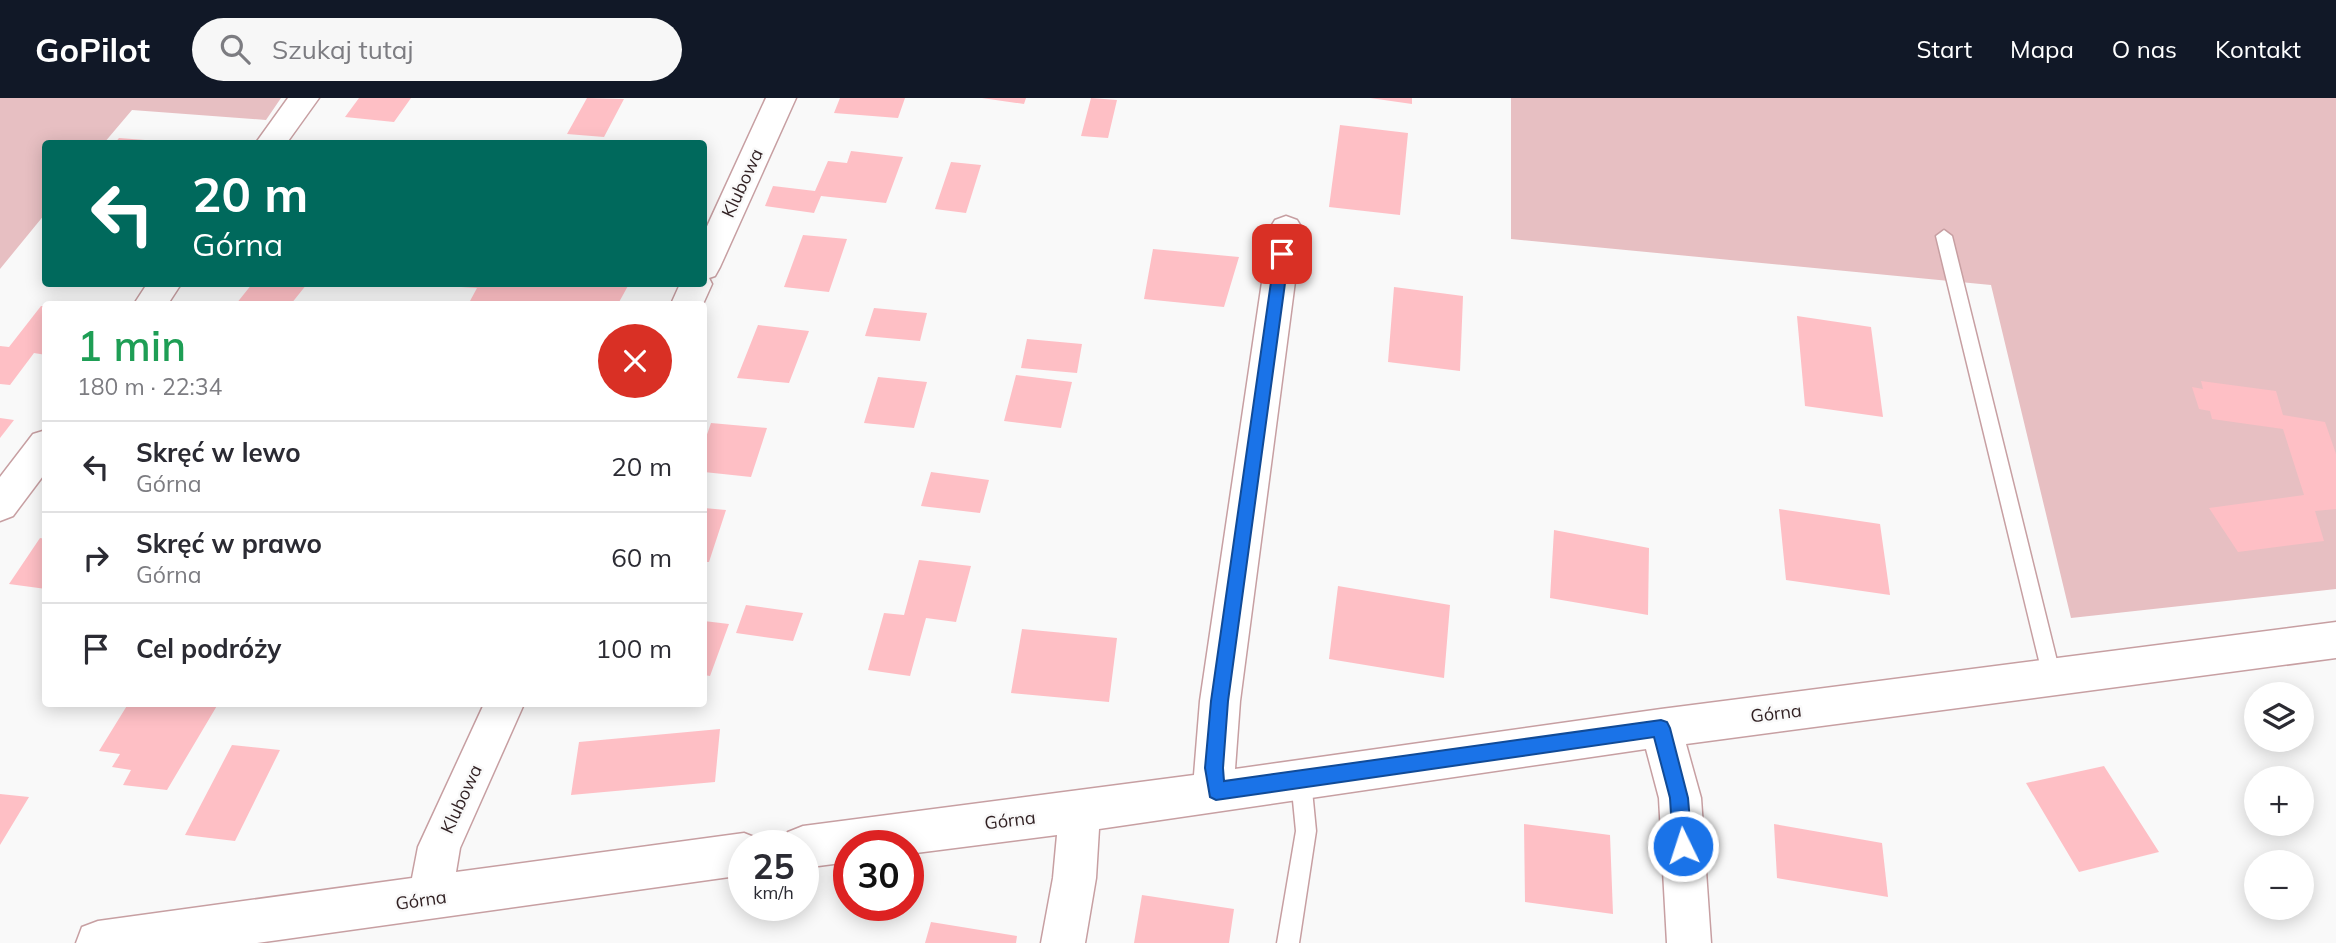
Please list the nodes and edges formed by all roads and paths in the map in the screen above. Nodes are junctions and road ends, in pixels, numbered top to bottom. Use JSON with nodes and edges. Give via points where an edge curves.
{"nodes":[{"id":1,"x":304,"y":98,"type":"edge"},
{"id":2,"x":781,"y":98,"type":"edge"},
{"id":3,"x":273,"y":140,"type":"edge"},
{"id":4,"x":1286,"y":228,"type":"dead end"},
{"id":5,"x":1944,"y":236,"type":"dead end"},
{"id":6,"x":707,"y":260,"type":"edge"},
{"id":7,"x":42,"y":449,"type":"edge"},
{"id":8,"x":0,"y":505,"type":"edge"},
{"id":9,"x":2336,"y":640,"type":"edge"},
{"id":10,"x":2052,"y":677,"type":"junction"},
{"id":11,"x":503,"y":707,"type":"edge"},
{"id":12,"x":1661,"y":728,"type":"junction"},
{"id":13,"x":1301,"y":780,"type":"junction"},
{"id":14,"x":1216,"y":791,"type":"junction"},
{"id":15,"x":1077,"y":812,"type":"junction"},
{"id":16,"x":819,"y":845,"type":"edge"},
{"id":17,"x":728,"y":856,"type":"edge"},
{"id":18,"x":430,"y":898,"type":"junction"},
{"id":19,"x":98,"y":943,"type":"edge"},
{"id":20,"x":1063,"y":943,"type":"edge"},
{"id":21,"x":1288,"y":943,"type":"edge"},
{"id":22,"x":1689,"y":943,"type":"edge"}],
"edges":[{"from":1,"to":3,"type":"street"},
{"from":2,"to":6,"type":"street","name":"Klubowa"},
{"from":4,"to":14,"type":"street","via":[[1220,701]]},
{"from":5,"to":10,"type":"lane"},
{"from":7,"to":8,"type":"street"},
{"from":9,"to":10,"type":"street","name":"Górna"},
{"from":10,"to":12,"type":"street","name":"Górna"},
{"from":11,"to":18,"type":"street","name":"Klubowa","via":[[439,847]]},
{"from":12,"to":13,"type":"street","name":"Górna"},
{"from":12,"to":22,"type":"street","via":[[1679,798]]},
{"from":13,"to":14,"type":"street","name":"Górna"},
{"from":13,"to":21,"type":"lane","via":[[1306,831]]},
{"from":14,"to":15,"type":"street","name":"Górna"},
{"from":15,"to":16,"type":"street","name":"Górna"},
{"from":15,"to":20,"type":"street","via":[[1077,863]]},
{"from":17,"to":18,"type":"street","name":"Górna"},
{"from":18,"to":19,"type":"street","name":"Górna"}]}
